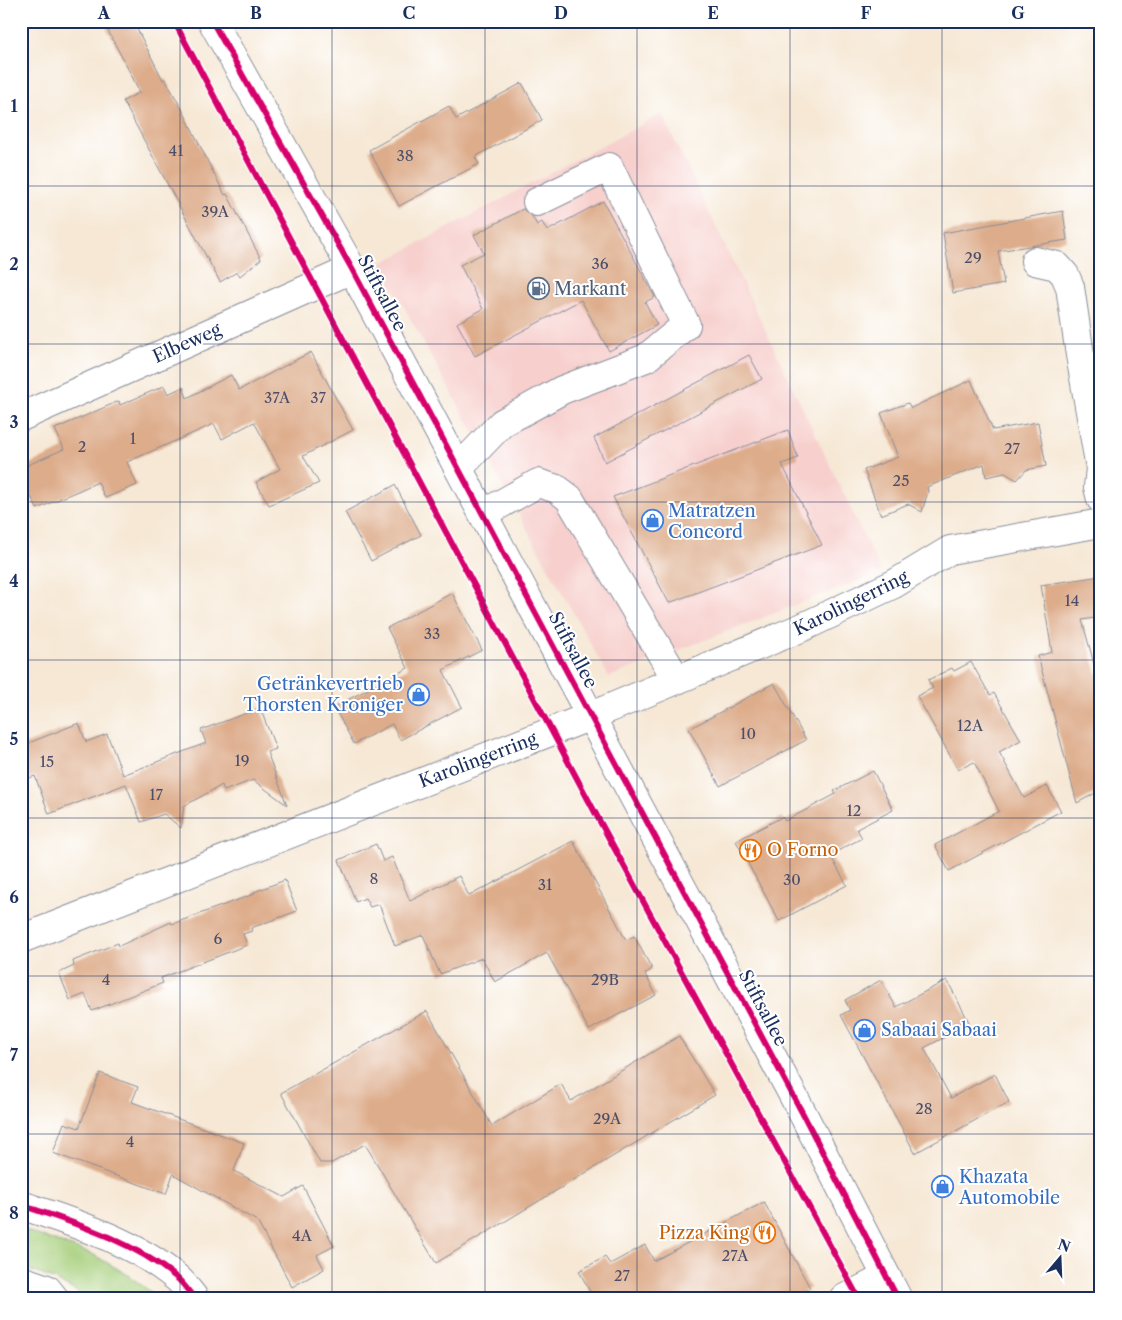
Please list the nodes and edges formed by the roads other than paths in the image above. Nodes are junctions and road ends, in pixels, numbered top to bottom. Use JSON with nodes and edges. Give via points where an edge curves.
{"nodes":[{"id":1,"x":212,"y":21,"type":"edge"},
{"id":2,"x":537,"y":202,"type":"dead end"},
{"id":3,"x":1035,"y":261,"type":"dead end"},
{"id":4,"x":352,"y":269,"type":"junction"},
{"id":5,"x":21,"y":418,"type":"edge"},
{"id":6,"x":459,"y":468,"type":"junction"},
{"id":7,"x":1101,"y":499,"type":"edge"},
{"id":8,"x":483,"y":514,"type":"junction"},
{"id":9,"x":1101,"y":523,"type":"edge"},
{"id":10,"x":677,"y":680,"type":"junction"},
{"id":11,"x":591,"y":716,"type":"junction"},
{"id":12,"x":21,"y":939,"type":"edge"},
{"id":13,"x":21,"y":1205,"type":"edge"},
{"id":14,"x":21,"y":1280,"type":"edge"},
{"id":15,"x":892,"y":1288,"type":"edge"},
{"id":16,"x":54,"y":1299,"type":"edge"},
{"id":17,"x":194,"y":1299,"type":"edge"},
{"id":18,"x":843,"y":1299,"type":"edge"}],
"edges":[{"from":1,"to":4,"type":"street","name":"Stiftsallee"},
{"from":2,"to":6,"type":"street","via":[[609,167],[686,325],[646,358],[562,390],[502,423]]},
{"from":3,"to":7,"type":"street","via":[[1057,266],[1070,288],[1100,468],[1098,487]]},
{"from":4,"to":5,"type":"street","name":"Elbeweg"},
{"from":4,"to":6,"type":"street","name":"Stiftsallee"},
{"from":6,"to":8,"type":"street","name":"Stiftsallee"},
{"from":8,"to":10,"type":"street","via":[[538,483],[557,489],[568,498]]},
{"from":8,"to":11,"type":"street","name":"Stiftsallee"},
{"from":9,"to":10,"type":"street","name":"Karolingerring","via":[[950,550],[894,584]]},
{"from":10,"to":11,"type":"street","name":"Karolingerring"},
{"from":11,"to":12,"type":"street","name":"Karolingerring"},
{"from":11,"to":15,"type":"street","name":"Stiftsallee"},
{"from":13,"to":17,"type":"street","via":[[98,1232],[135,1251],[178,1279]]},
{"from":14,"to":16,"type":"street","via":[[47,1289]]},
{"from":15,"to":18,"type":"street"}]}
